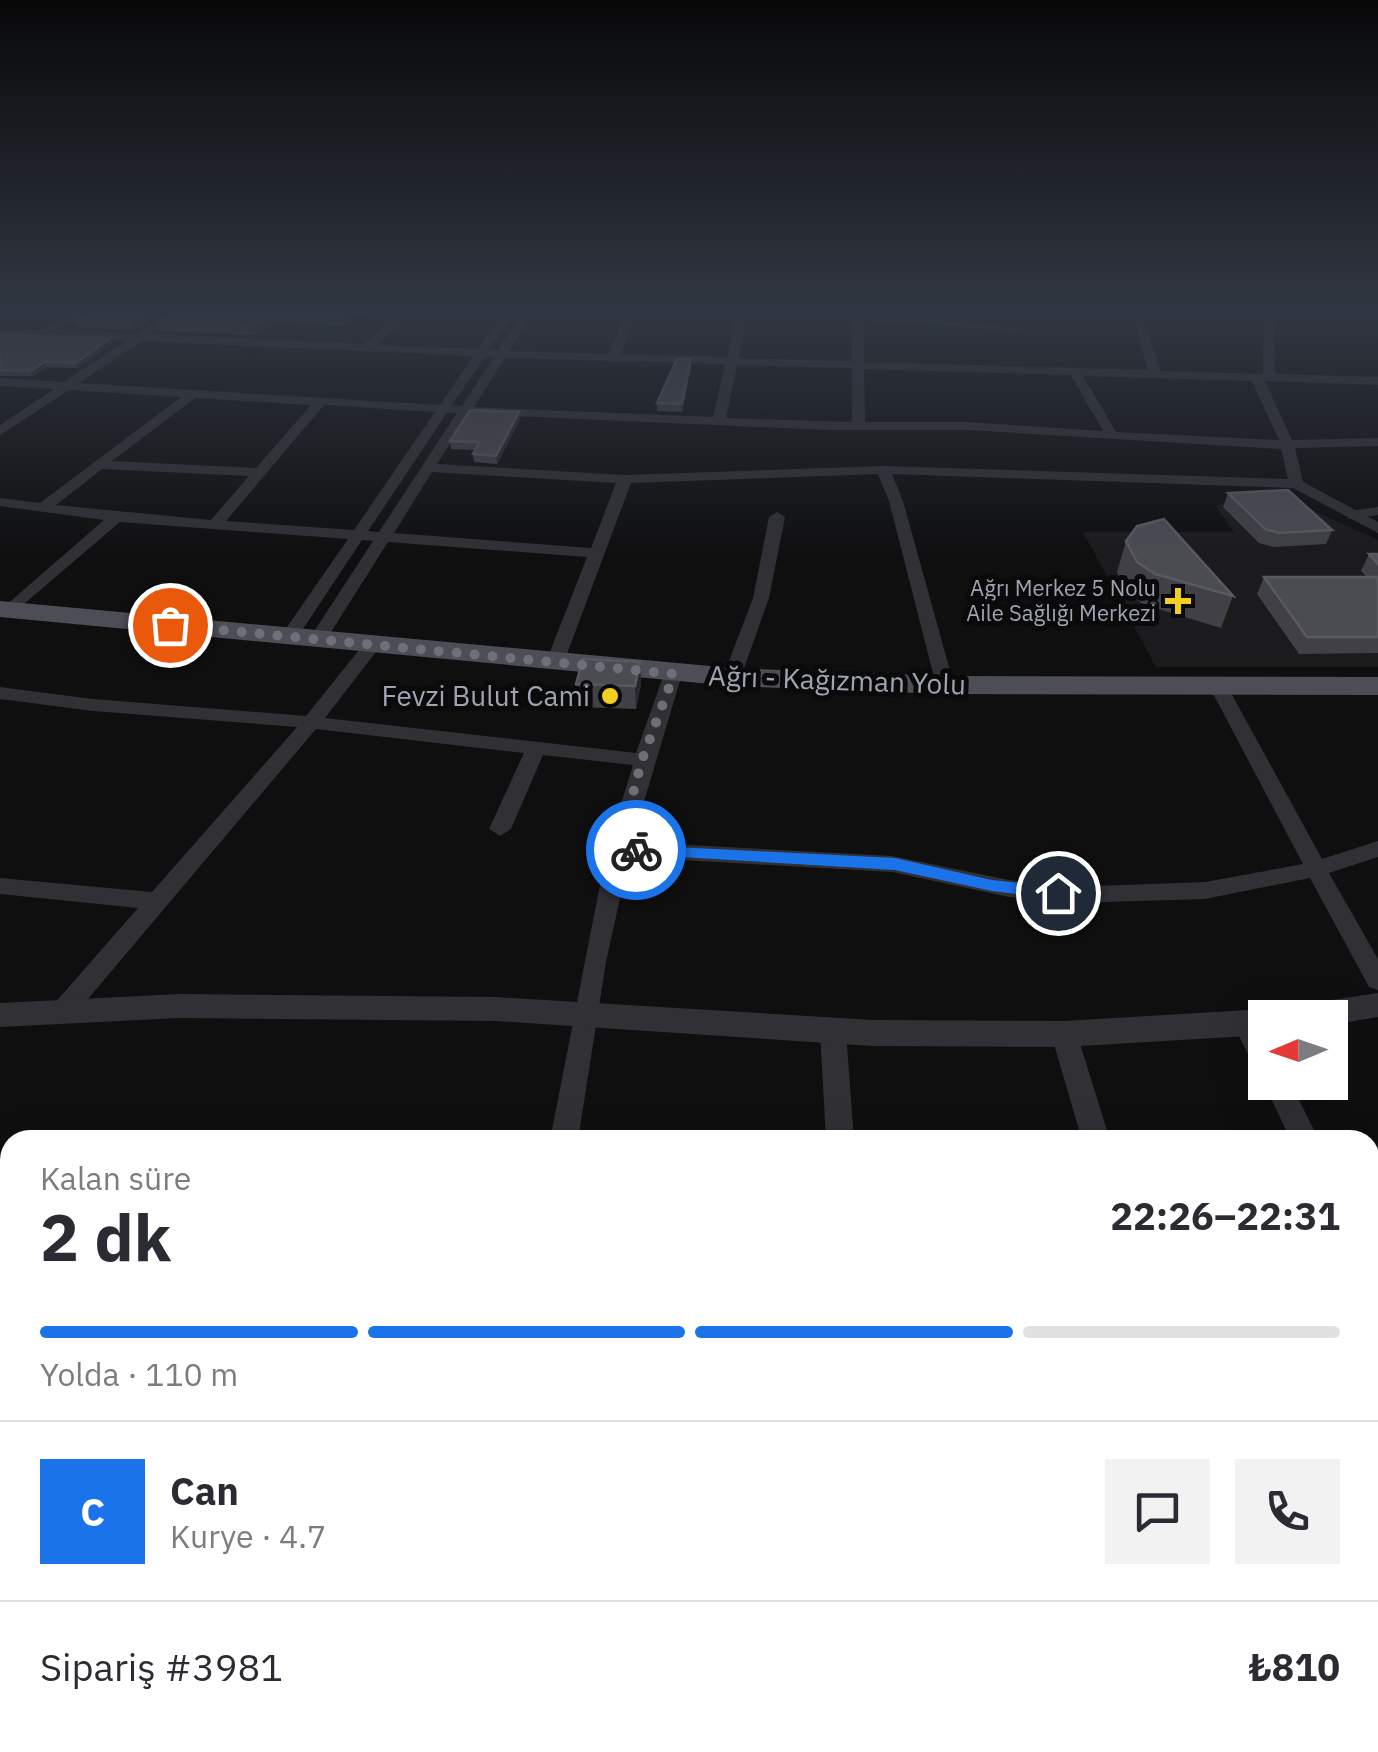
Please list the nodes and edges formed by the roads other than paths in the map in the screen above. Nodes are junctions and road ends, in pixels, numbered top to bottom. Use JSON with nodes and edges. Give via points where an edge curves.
{"nodes":[{"id":1,"x":61,"y":390,"type":"edge"},
{"id":2,"x":126,"y":390,"type":"edge"},
{"id":3,"x":457,"y":390,"type":"edge"},
{"id":4,"x":478,"y":390,"type":"edge"},
{"id":5,"x":726,"y":390,"type":"edge"},
{"id":6,"x":857,"y":390,"type":"edge"},
{"id":7,"x":1085,"y":390,"type":"edge"},
{"id":8,"x":1268,"y":390,"type":"edge"},
{"id":9,"x":192,"y":394,"type":"junction"},
{"id":10,"x":320,"y":402,"type":"junction"},
{"id":11,"x":444,"y":409,"type":"junction"},
{"id":12,"x":465,"y":410,"type":"junction"},
{"id":13,"x":719,"y":420,"type":"junction"},
{"id":14,"x":859,"y":426,"type":"junction"},
{"id":15,"x":0,"y":430,"type":"edge"},
{"id":16,"x":1111,"y":434,"type":"junction"},
{"id":17,"x":1378,"y":442,"type":"edge"},
{"id":18,"x":1286,"y":444,"type":"junction"},
{"id":19,"x":828,"y":449,"type":"junction"},
{"id":20,"x":102,"y":465,"type":"junction"},
{"id":21,"x":428,"y":468,"type":"junction"},
{"id":22,"x":883,"y":470,"type":"junction"},
{"id":23,"x":260,"y":472,"type":"junction"},
{"id":24,"x":624,"y":480,"type":"junction"},
{"id":25,"x":1296,"y":484,"type":"junction"},
{"id":26,"x":0,"y":502,"type":"edge"},
{"id":27,"x":41,"y":509,"type":"junction"},
{"id":28,"x":1378,"y":511,"type":"edge"},
{"id":29,"x":1351,"y":515,"type":"junction"},
{"id":30,"x":116,"y":517,"type":"junction"},
{"id":31,"x":777,"y":517,"type":"dead end"},
{"id":32,"x":216,"y":523,"type":"junction"},
{"id":33,"x":1378,"y":528,"type":"edge"},
{"id":34,"x":358,"y":534,"type":"junction"},
{"id":35,"x":384,"y":537,"type":"junction"},
{"id":36,"x":594,"y":553,"type":"junction"},
{"id":37,"x":6,"y":609,"type":"edge"},
{"id":38,"x":288,"y":637,"type":"junction"},
{"id":39,"x":318,"y":640,"type":"junction"},
{"id":40,"x":373,"y":644,"type":"junction"},
{"id":41,"x":555,"y":662,"type":"junction"},
{"id":42,"x":674,"y":674,"type":"junction"},
{"id":43,"x":732,"y":677,"type":"junction"},
{"id":44,"x":944,"y":685,"type":"junction"},
{"id":45,"x":1218,"y":686,"type":"junction"},
{"id":46,"x":1378,"y":686,"type":"edge"},
{"id":47,"x":0,"y":693,"type":"edge"},
{"id":48,"x":310,"y":724,"type":"junction"},
{"id":49,"x":535,"y":751,"type":"junction"},
{"id":50,"x":642,"y":760,"type":"junction"},
{"id":51,"x":500,"y":829,"type":"dead end"},
{"id":52,"x":618,"y":849,"type":"junction"},
{"id":53,"x":1378,"y":849,"type":"edge"},
{"id":54,"x":1315,"y":871,"type":"junction"},
{"id":55,"x":0,"y":886,"type":"edge"},
{"id":56,"x":157,"y":901,"type":"junction"},
{"id":57,"x":1378,"y":980,"type":"edge"},
{"id":58,"x":1378,"y":1005,"type":"edge"},
{"id":59,"x":1348,"y":1010,"type":"edge"},
{"id":60,"x":62,"y":1012,"type":"junction"},
{"id":61,"x":0,"y":1015,"type":"edge"},
{"id":62,"x":582,"y":1015,"type":"junction"},
{"id":63,"x":1248,"y":1023,"type":"edge"},
{"id":64,"x":833,"y":1031,"type":"junction"},
{"id":65,"x":1064,"y":1034,"type":"junction"},
{"id":66,"x":1285,"y":1100,"type":"edge"},
{"id":67,"x":565,"y":1130,"type":"edge"},
{"id":68,"x":839,"y":1130,"type":"edge"},
{"id":69,"x":1093,"y":1130,"type":"edge"},
{"id":70,"x":1300,"y":1130,"type":"edge"}],
"edges":[{"from":1,"to":15,"type":"street"},
{"from":2,"to":9,"type":"street"},
{"from":3,"to":11,"type":"street"},
{"from":4,"to":12,"type":"street"},
{"from":5,"to":13,"type":"street"},
{"from":6,"to":14,"type":"street"},
{"from":7,"to":16,"type":"street"},
{"from":8,"to":18,"type":"street"},
{"from":9,"to":10,"type":"street"},
{"from":9,"to":20,"type":"street"},
{"from":10,"to":11,"type":"street"},
{"from":10,"to":23,"type":"street"},
{"from":11,"to":12,"type":"street"},
{"from":11,"to":34,"type":"street"},
{"from":12,"to":13,"type":"street"},
{"from":12,"to":21,"type":"street"},
{"from":13,"to":19,"type":"street"},
{"from":14,"to":16,"type":"street"},
{"from":14,"to":19,"type":"street"},
{"from":16,"to":18,"type":"street"},
{"from":17,"to":18,"type":"street"},
{"from":18,"to":25,"type":"street"},
{"from":19,"to":22,"type":"street"},
{"from":19,"to":24,"type":"street"},
{"from":20,"to":23,"type":"street"},
{"from":20,"to":27,"type":"street"},
{"from":21,"to":24,"type":"street"},
{"from":21,"to":35,"type":"street"},
{"from":22,"to":25,"type":"street"},
{"from":22,"to":44,"type":"street"},
{"from":23,"to":32,"type":"street"},
{"from":24,"to":36,"type":"street"},
{"from":25,"to":29,"type":"street"},
{"from":26,"to":27,"type":"street"},
{"from":27,"to":30,"type":"street"},
{"from":28,"to":29,"type":"lane"},
{"from":29,"to":33,"type":"street"},
{"from":30,"to":32,"type":"street"},
{"from":30,"to":37,"type":"street"},
{"from":31,"to":43,"type":"street","via":[[760,598]]},
{"from":32,"to":34,"type":"street"},
{"from":34,"to":35,"type":"street"},
{"from":34,"to":38,"type":"street"},
{"from":35,"to":36,"type":"street"},
{"from":35,"to":39,"type":"street"},
{"from":36,"to":41,"type":"street"},
{"from":37,"to":38,"type":"main road","name":"Ağrı - Kağızman Yolu"},
{"from":38,"to":39,"type":"main road","name":"Ağrı - Kağızman Yolu"},
{"from":39,"to":40,"type":"main road","name":"Ağrı - Kağızman Yolu"},
{"from":40,"to":41,"type":"main road","name":"Ağrı - Kağızman Yolu"},
{"from":40,"to":48,"type":"street"},
{"from":41,"to":42,"type":"main road","name":"Ağrı - Kağızman Yolu"},
{"from":42,"to":43,"type":"main road","name":"Ağrı - Kağızman Yolu"},
{"from":42,"to":50,"type":"street"},
{"from":43,"to":44,"type":"main road","name":"Ağrı - Kağızman Yolu"},
{"from":44,"to":45,"type":"main road","name":"Ağrı - Kağızman Yolu"},
{"from":45,"to":46,"type":"main road","name":"Ağrı - Kağızman Yolu"},
{"from":45,"to":54,"type":"street"},
{"from":47,"to":48,"type":"street"},
{"from":48,"to":49,"type":"street"},
{"from":48,"to":56,"type":"street"},
{"from":49,"to":50,"type":"street"},
{"from":49,"to":51,"type":"street"},
{"from":50,"to":52,"type":"street"},
{"from":52,"to":54,"type":"street","via":[[895,864],[1028,891],[1088,894],[1212,890]]},
{"from":52,"to":62,"type":"street"},
{"from":53,"to":54,"type":"street"},
{"from":54,"to":57,"type":"street"},
{"from":55,"to":56,"type":"street"},
{"from":56,"to":60,"type":"street"},
{"from":58,"to":59,"type":"street"},
{"from":60,"to":61,"type":"street"},
{"from":60,"to":62,"type":"street","via":[[179,1006]]},
{"from":62,"to":64,"type":"street"},
{"from":62,"to":67,"type":"street"},
{"from":63,"to":65,"type":"street"},
{"from":64,"to":65,"type":"street"},
{"from":64,"to":68,"type":"street"},
{"from":65,"to":69,"type":"street"},
{"from":66,"to":70,"type":"street"}]}
